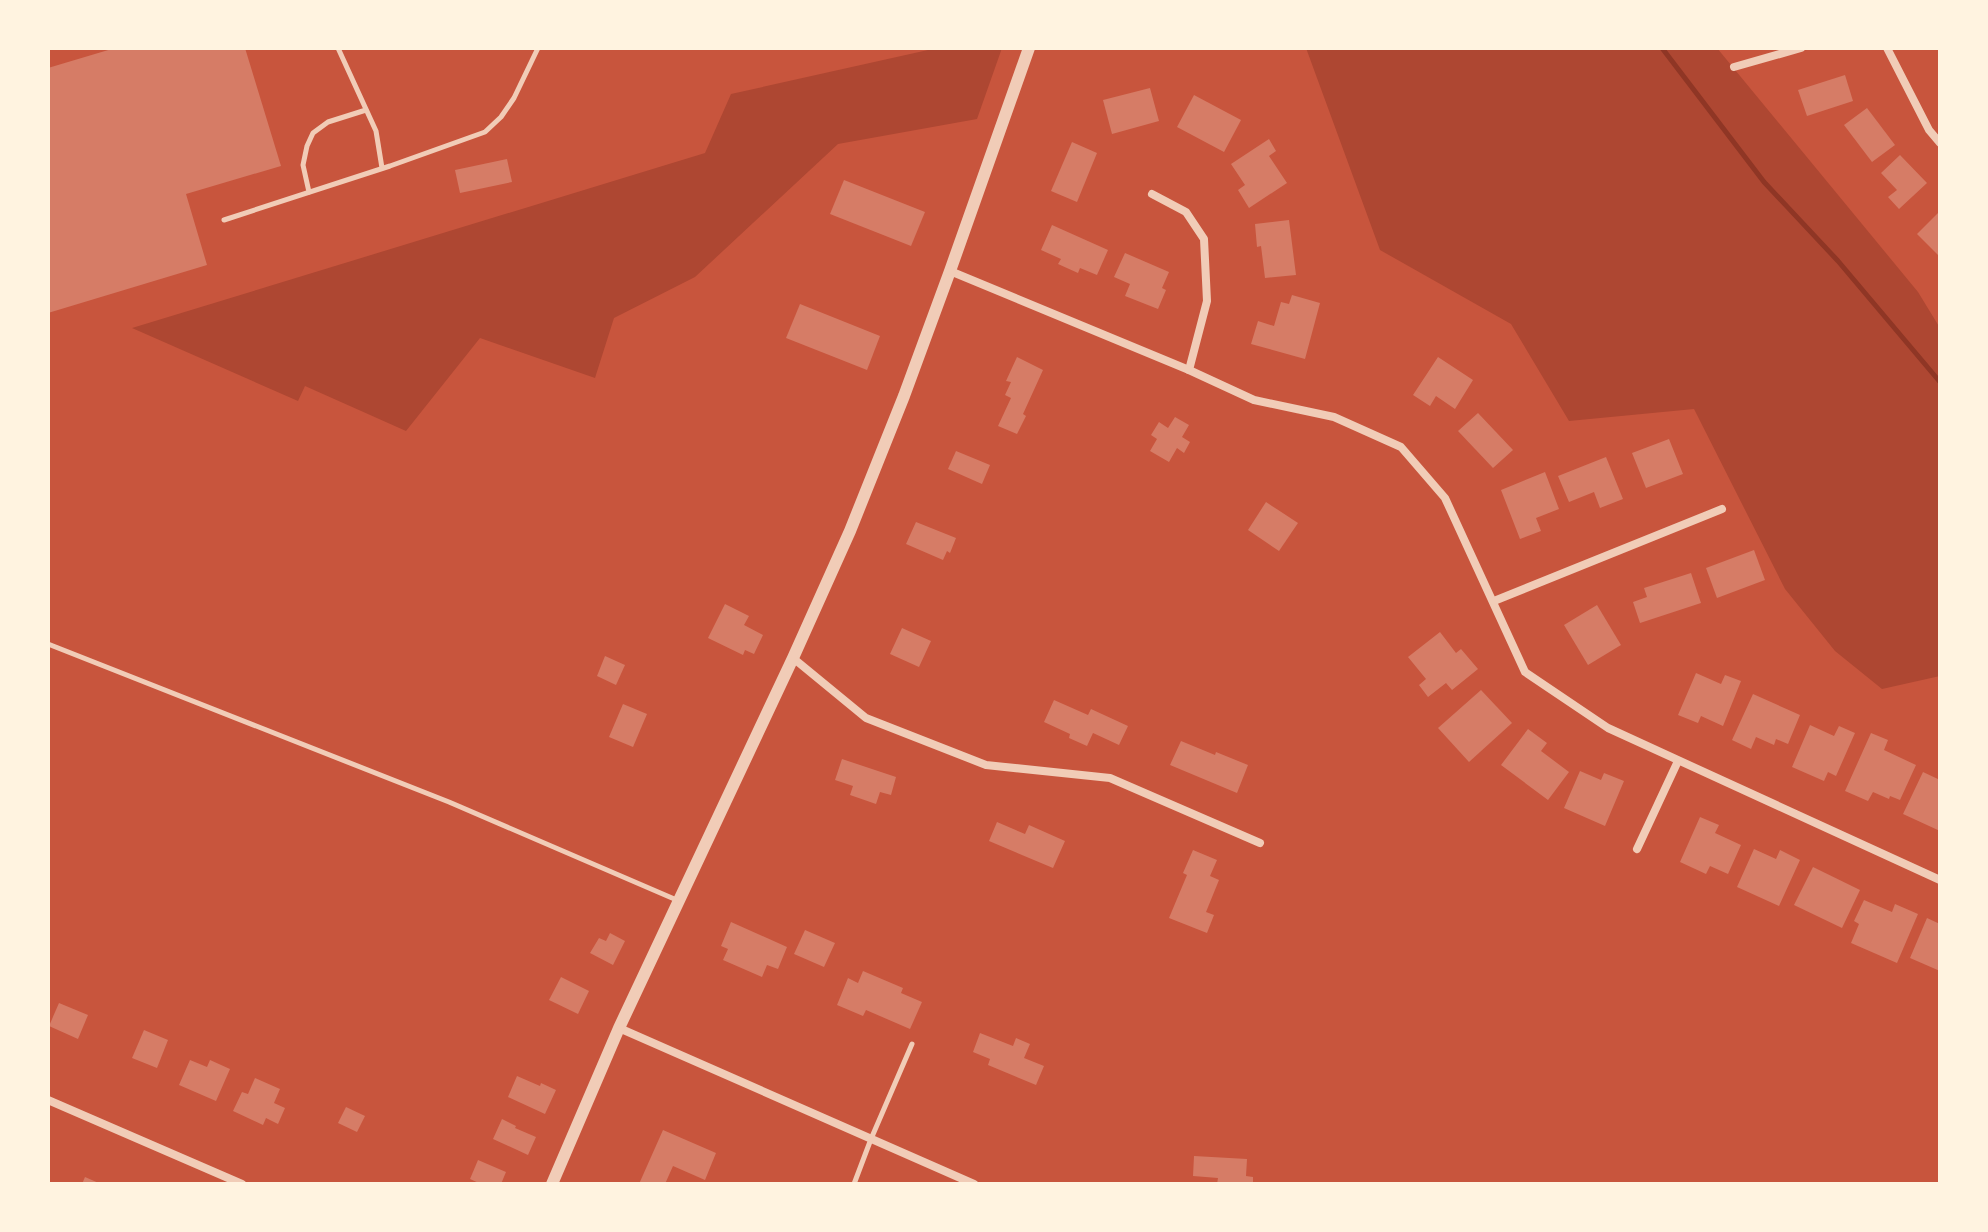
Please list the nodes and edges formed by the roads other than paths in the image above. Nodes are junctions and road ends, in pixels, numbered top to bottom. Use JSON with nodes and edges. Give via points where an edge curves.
{"nodes":[{"id":1,"x":338,"y":48,"type":"edge"},
{"id":2,"x":538,"y":48,"type":"edge"},
{"id":3,"x":1029,"y":48,"type":"edge"},
{"id":4,"x":1801,"y":48,"type":"edge"},
{"id":5,"x":1887,"y":48,"type":"edge"},
{"id":6,"x":1734,"y":67,"type":"dead end"},
{"id":7,"x":366,"y":110,"type":"junction"},
{"id":8,"x":1940,"y":143,"type":"edge"},
{"id":9,"x":382,"y":168,"type":"junction"},
{"id":10,"x":309,"y":192,"type":"junction"},
{"id":11,"x":1152,"y":194,"type":"dead end"},
{"id":12,"x":224,"y":220,"type":"dead end"},
{"id":13,"x":950,"y":271,"type":"junction"},
{"id":14,"x":1189,"y":370,"type":"junction"},
{"id":15,"x":1722,"y":509,"type":"dead end"},
{"id":16,"x":1494,"y":601,"type":"junction"},
{"id":17,"x":48,"y":644,"type":"edge"},
{"id":18,"x":793,"y":658,"type":"junction"},
{"id":19,"x":1678,"y":761,"type":"junction"},
{"id":20,"x":1260,"y":843,"type":"dead end"},
{"id":21,"x":1637,"y":849,"type":"dead end"},
{"id":22,"x":1940,"y":880,"type":"edge"},
{"id":23,"x":680,"y":902,"type":"junction"},
{"id":24,"x":619,"y":1028,"type":"junction"},
{"id":25,"x":912,"y":1044,"type":"dead end"},
{"id":26,"x":48,"y":1100,"type":"edge"},
{"id":27,"x":871,"y":1139,"type":"junction"},
{"id":28,"x":242,"y":1184,"type":"edge"},
{"id":29,"x":552,"y":1184,"type":"edge"},
{"id":30,"x":854,"y":1184,"type":"edge"},
{"id":31,"x":974,"y":1184,"type":"edge"}],
"edges":[{"from":1,"to":7,"type":"lane"},
{"from":2,"to":9,"type":"lane","via":[[514,98],[485,132]]},
{"from":3,"to":13,"type":"street"},
{"from":4,"to":6,"type":"street"},
{"from":5,"to":8,"type":"street"},
{"from":7,"to":9,"type":"lane","via":[[376,131]]},
{"from":7,"to":10,"type":"lane","via":[[328,122],[313,133],[303,165]]},
{"from":9,"to":10,"type":"lane"},
{"from":10,"to":12,"type":"lane"},
{"from":11,"to":14,"type":"street","via":[[1186,212],[1204,239],[1207,301]]},
{"from":13,"to":14,"type":"street"},
{"from":13,"to":18,"type":"street","via":[[850,531]]},
{"from":14,"to":16,"type":"street","via":[[1254,400],[1334,417],[1401,447],[1445,498]]},
{"from":15,"to":16,"type":"street"},
{"from":16,"to":19,"type":"street","via":[[1525,672],[1608,728]]},
{"from":17,"to":23,"type":"lane","via":[[449,802]]},
{"from":18,"to":20,"type":"street","via":[[866,718],[986,765],[1110,778]]},
{"from":18,"to":23,"type":"street"},
{"from":19,"to":21,"type":"street"},
{"from":19,"to":22,"type":"street"},
{"from":23,"to":24,"type":"street"},
{"from":24,"to":27,"type":"street"},
{"from":24,"to":29,"type":"street"},
{"from":25,"to":27,"type":"lane"},
{"from":26,"to":28,"type":"street"},
{"from":27,"to":30,"type":"lane"},
{"from":27,"to":31,"type":"street"}]}
